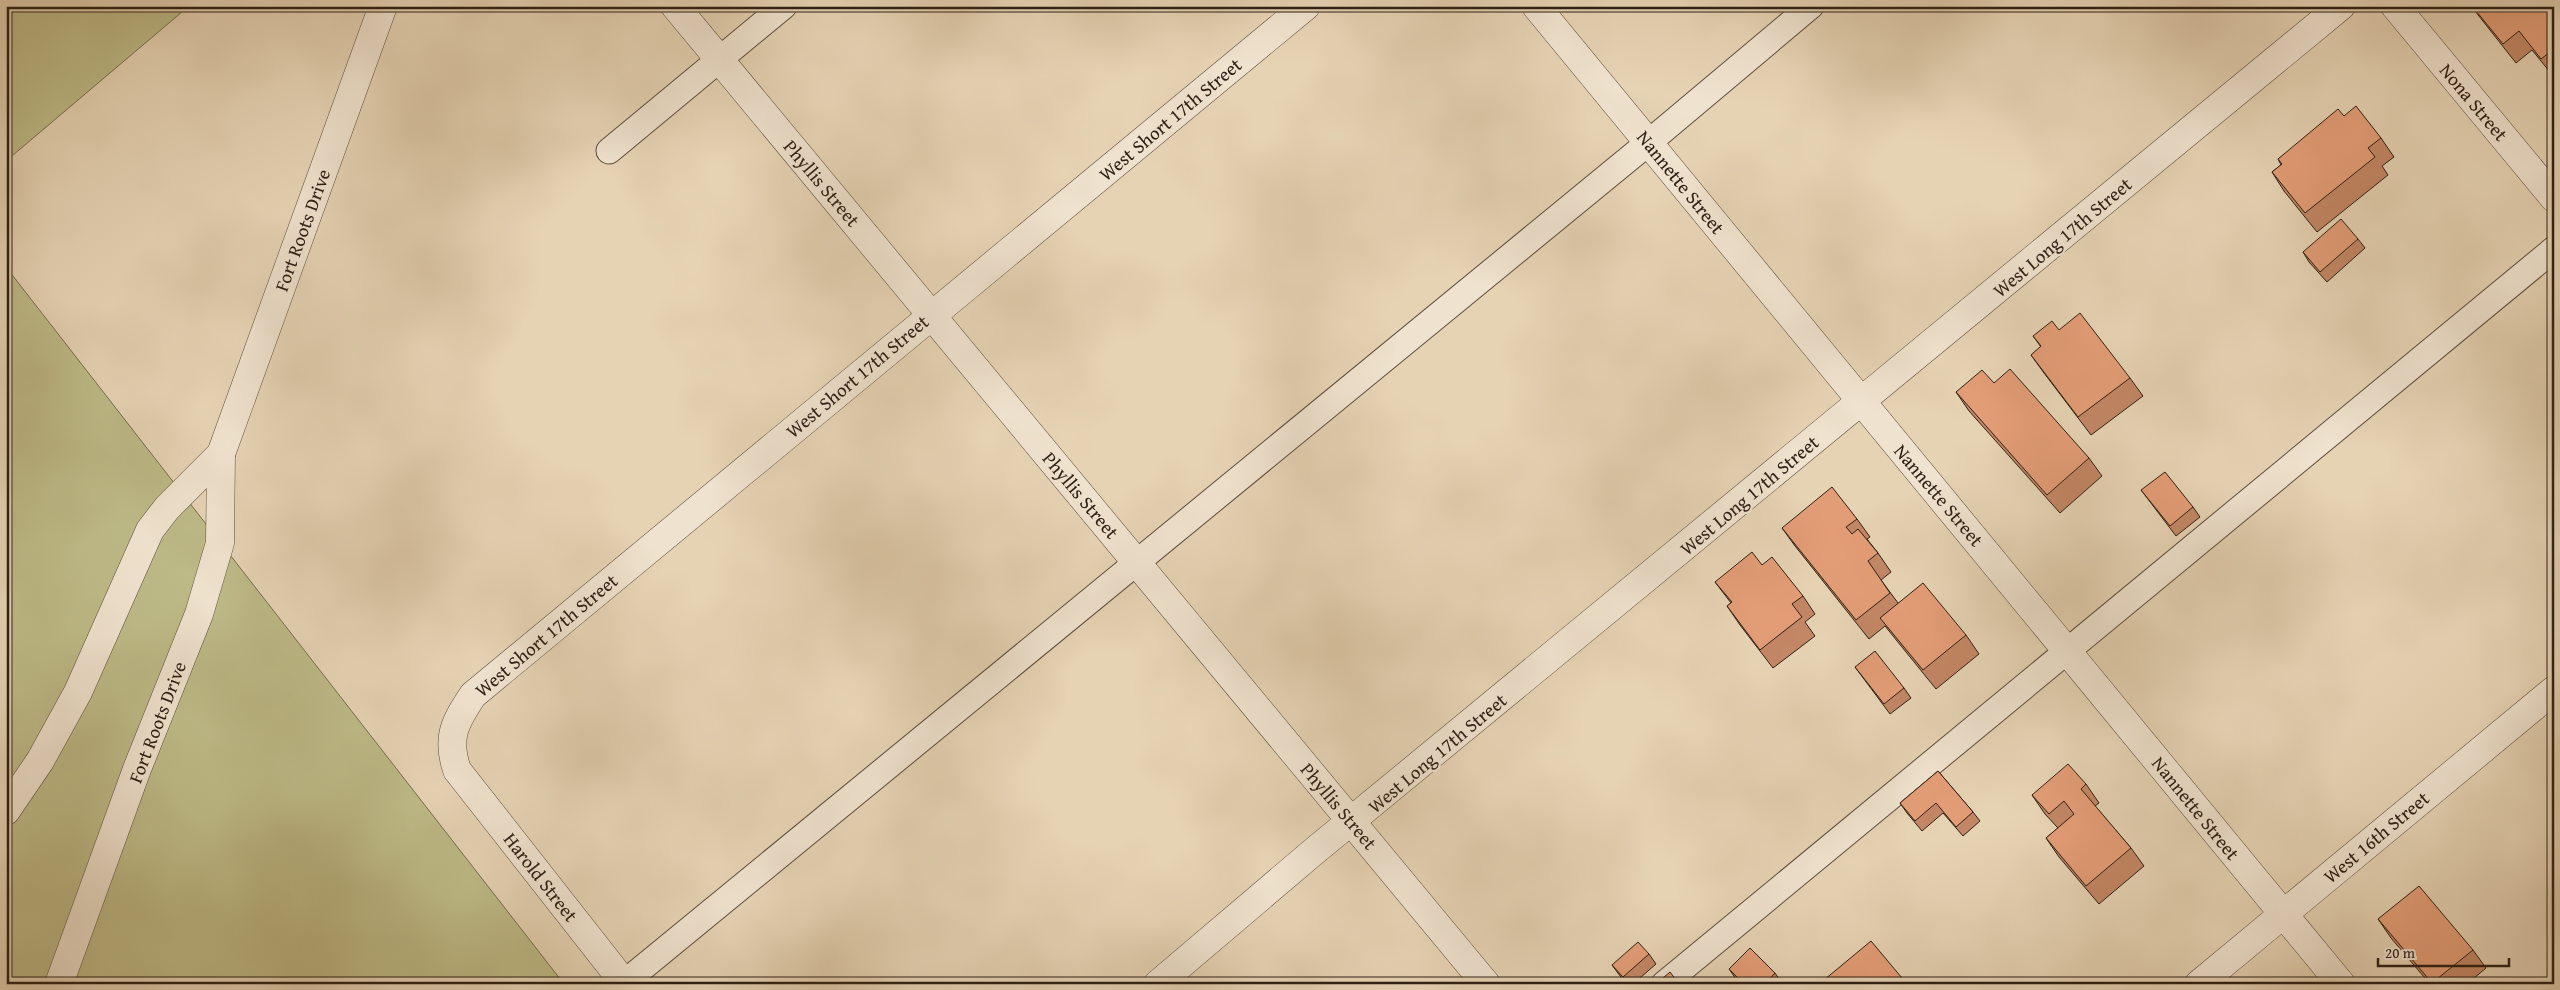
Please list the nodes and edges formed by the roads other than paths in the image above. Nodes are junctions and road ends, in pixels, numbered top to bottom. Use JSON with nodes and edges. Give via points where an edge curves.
{"nodes":[{"id":1,"x":383,"y":6,"type":"edge"},
{"id":2,"x":674,"y":6,"type":"edge"},
{"id":3,"x":784,"y":6,"type":"edge"},
{"id":4,"x":1306,"y":6,"type":"edge"},
{"id":5,"x":1536,"y":6,"type":"edge"},
{"id":6,"x":1811,"y":6,"type":"edge"},
{"id":7,"x":2341,"y":6,"type":"edge"},
{"id":8,"x":2395,"y":6,"type":"edge"},
{"id":9,"x":720,"y":59,"type":"junction"},
{"id":10,"x":1648,"y":143,"type":"junction"},
{"id":11,"x":609,"y":151,"type":"dead end"},
{"id":12,"x":2554,"y":198,"type":"edge"},
{"id":13,"x":2554,"y":249,"type":"edge"},
{"id":14,"x":932,"y":315,"type":"junction"},
{"id":15,"x":1862,"y":402,"type":"junction"},
{"id":16,"x":222,"y":454,"type":"junction"},
{"id":17,"x":1137,"y":563,"type":"junction"},
{"id":18,"x":2067,"y":651,"type":"junction"},
{"id":19,"x":2554,"y":690,"type":"edge"},
{"id":20,"x":457,"y":770,"type":"joint"},
{"id":21,"x":6,"y":811,"type":"edge"},
{"id":22,"x":1352,"y":822,"type":"junction"},
{"id":23,"x":2284,"y":914,"type":"junction"},
{"id":24,"x":624,"y":983,"type":"edge"},
{"id":25,"x":59,"y":984,"type":"edge"},
{"id":26,"x":1158,"y":984,"type":"edge"},
{"id":27,"x":1486,"y":984,"type":"edge"},
{"id":28,"x":1664,"y":984,"type":"edge"},
{"id":29,"x":2198,"y":984,"type":"edge"},
{"id":30,"x":2341,"y":984,"type":"edge"}],
"edges":[{"from":1,"to":16,"type":"street","name":"Fort Roots Drive"},
{"from":2,"to":9,"type":"street","name":"Phyllis Street"},
{"from":3,"to":9,"type":"lane"},
{"from":4,"to":14,"type":"street","name":"West Short 17th Street"},
{"from":5,"to":10,"type":"street","name":"Nannette Street"},
{"from":6,"to":10,"type":"lane"},
{"from":7,"to":15,"type":"street","name":"West Long 17th Street"},
{"from":8,"to":12,"type":"street","name":"Nona Street"},
{"from":9,"to":11,"type":"lane"},
{"from":9,"to":14,"type":"street","name":"Phyllis Street"},
{"from":10,"to":15,"type":"street","name":"Nannette Street"},
{"from":10,"to":17,"type":"lane"},
{"from":13,"to":18,"type":"lane"},
{"from":14,"to":17,"type":"street","name":"Phyllis Street"},
{"from":14,"to":20,"type":"street","name":"West Short 17th Street","via":[[473,694],[457,719],[452,737],[451,752]]},
{"from":15,"to":18,"type":"street","name":"Nannette Street"},
{"from":15,"to":22,"type":"street","name":"West Long 17th Street"},
{"from":16,"to":21,"type":"street","name":"Fort Roots Drive","via":[[167,508],[150,530],[78,692],[40,761]]},
{"from":16,"to":25,"type":"street","name":"Fort Roots Drive","via":[[220,543],[199,614],[137,769]]},
{"from":17,"to":22,"type":"street","name":"Phyllis Street"},
{"from":17,"to":24,"type":"lane"},
{"from":18,"to":23,"type":"street","name":"Nannette Street"},
{"from":18,"to":28,"type":"lane"},
{"from":19,"to":23,"type":"street","name":"West 16th Street"},
{"from":20,"to":24,"type":"street","name":"Harold Street"},
{"from":22,"to":26,"type":"street","name":"West Long 17th Street"},
{"from":22,"to":27,"type":"street","name":"Phyllis Street"},
{"from":23,"to":29,"type":"street","name":"West 16th Street"},
{"from":23,"to":30,"type":"street","name":"Nannette Street"}]}
